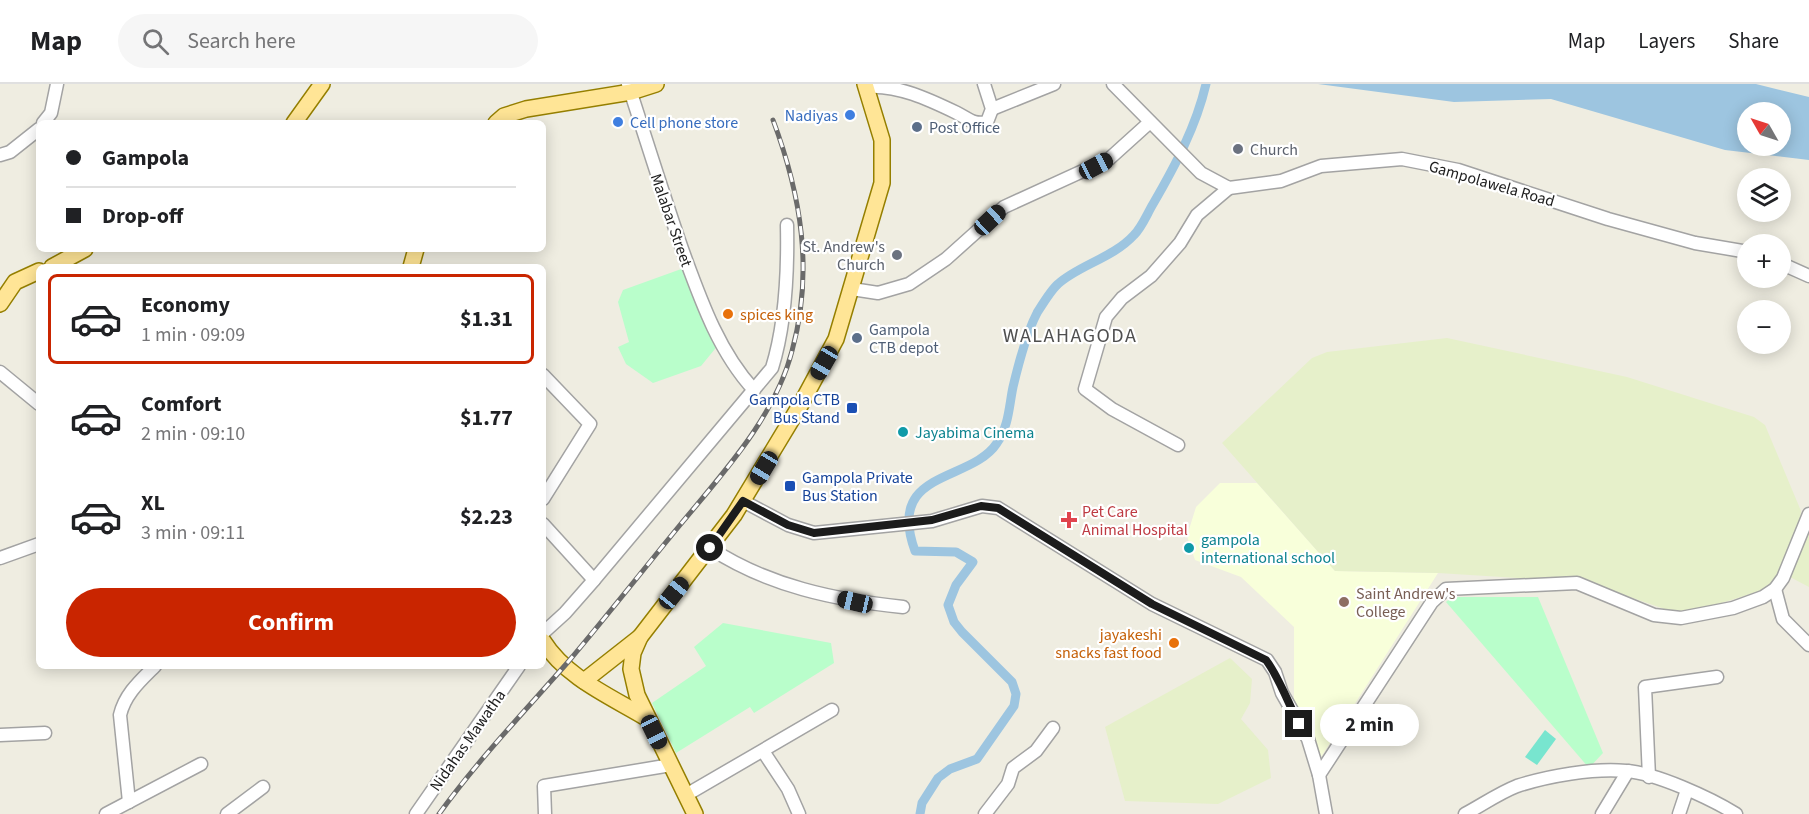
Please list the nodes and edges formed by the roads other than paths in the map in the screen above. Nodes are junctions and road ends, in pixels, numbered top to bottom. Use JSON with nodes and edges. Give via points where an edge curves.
{"nodes":[{"id":1,"x":57,"y":84,"type":"edge"},
{"id":2,"x":322,"y":84,"type":"edge"},
{"id":3,"x":656,"y":84,"type":"edge"},
{"id":4,"x":984,"y":84,"type":"edge"},
{"id":5,"x":1054,"y":84,"type":"edge"},
{"id":6,"x":1113,"y":84,"type":"edge"},
{"id":7,"x":866,"y":85,"type":"edge"},
{"id":8,"x":629,"y":88,"type":"edge"},
{"id":9,"x":992,"y":109,"type":"junction"},
{"id":10,"x":45,"y":120,"type":"edge"},
{"id":11,"x":296,"y":120,"type":"edge"},
{"id":12,"x":499,"y":120,"type":"edge"},
{"id":13,"x":1150,"y":122,"type":"junction"},
{"id":14,"x":36,"y":131,"type":"edge"},
{"id":15,"x":0,"y":155,"type":"edge"},
{"id":16,"x":1229,"y":188,"type":"junction"},
{"id":17,"x":788,"y":225,"type":"dead end"},
{"id":18,"x":1737,"y":250,"type":"edge"},
{"id":19,"x":80,"y":252,"type":"edge"},
{"id":20,"x":58,"y":264,"type":"edge"},
{"id":21,"x":1791,"y":268,"type":"edge"},
{"id":22,"x":36,"y":272,"type":"edge"},
{"id":23,"x":1809,"y":276,"type":"edge"},
{"id":24,"x":852,"y":289,"type":"junction"},
{"id":25,"x":0,"y":304,"type":"edge"},
{"id":26,"x":0,"y":372,"type":"edge"},
{"id":27,"x":546,"y":378,"type":"edge"},
{"id":28,"x":754,"y":390,"type":"junction"},
{"id":29,"x":36,"y":402,"type":"edge"},
{"id":30,"x":1178,"y":445,"type":"dead end"},
{"id":31,"x":546,"y":493,"type":"edge"},
{"id":32,"x":743,"y":501,"type":"junction"},
{"id":33,"x":1809,"y":514,"type":"edge"},
{"id":34,"x":546,"y":527,"type":"edge"},
{"id":35,"x":36,"y":545,"type":"edge"},
{"id":36,"x":710,"y":548,"type":"junction"},
{"id":37,"x":0,"y":558,"type":"edge"},
{"id":38,"x":594,"y":580,"type":"junction"},
{"id":39,"x":1775,"y":589,"type":"junction"},
{"id":40,"x":903,"y":607,"type":"dead end"},
{"id":41,"x":546,"y":630,"type":"edge"},
{"id":42,"x":639,"y":637,"type":"junction"},
{"id":43,"x":1809,"y":645,"type":"edge"},
{"id":44,"x":546,"y":646,"type":"edge"},
{"id":45,"x":152,"y":669,"type":"edge"},
{"id":46,"x":517,"y":669,"type":"edge"},
{"id":47,"x":1718,"y":677,"type":"dead end"},
{"id":48,"x":584,"y":681,"type":"junction"},
{"id":49,"x":832,"y":710,"type":"dead end"},
{"id":50,"x":648,"y":719,"type":"junction"},
{"id":51,"x":1053,"y":728,"type":"dead end"},
{"id":52,"x":45,"y":733,"type":"dead end"},
{"id":53,"x":0,"y":735,"type":"edge"},
{"id":54,"x":763,"y":751,"type":"junction"},
{"id":55,"x":201,"y":764,"type":"dead end"},
{"id":56,"x":671,"y":765,"type":"junction"},
{"id":57,"x":1628,"y":771,"type":"junction"},
{"id":58,"x":1319,"y":775,"type":"junction"},
{"id":59,"x":1649,"y":777,"type":"junction"},
{"id":60,"x":262,"y":787,"type":"dead end"},
{"id":61,"x":1687,"y":790,"type":"junction"},
{"id":62,"x":686,"y":795,"type":"junction"},
{"id":63,"x":129,"y":802,"type":"junction"},
{"id":64,"x":106,"y":814,"type":"edge"},
{"id":65,"x":227,"y":814,"type":"edge"},
{"id":66,"x":416,"y":814,"type":"edge"},
{"id":67,"x":545,"y":814,"type":"edge"},
{"id":68,"x":695,"y":814,"type":"edge"},
{"id":69,"x":799,"y":814,"type":"edge"},
{"id":70,"x":986,"y":814,"type":"edge"},
{"id":71,"x":1326,"y":814,"type":"edge"},
{"id":72,"x":1465,"y":814,"type":"edge"},
{"id":73,"x":1602,"y":814,"type":"edge"},
{"id":74,"x":1679,"y":814,"type":"edge"},
{"id":75,"x":1736,"y":814,"type":"edge"}],
"edges":[{"from":1,"to":10,"type":"street","via":[[51,113]]},
{"from":2,"to":11,"type":"main road"},
{"from":3,"to":8,"type":"main road"},
{"from":4,"to":9,"type":"street"},
{"from":5,"to":9,"type":"street"},
{"from":6,"to":13,"type":"street"},
{"from":7,"to":9,"type":"street","via":[[897,89],[975,124],[987,122]]},
{"from":7,"to":24,"type":"main road","via":[[880,129],[883,172]]},
{"from":8,"to":12,"type":"main road","via":[[526,109]]},
{"from":8,"to":28,"type":"street","name":"Malabar Street","via":[[692,275],[726,352]]},
{"from":13,"to":16,"type":"street","via":[[1201,173]]},
{"from":13,"to":24,"type":"street","via":[[1109,159],[1004,207],[946,259],[909,284],[878,293]]},
{"from":14,"to":15,"type":"street"},
{"from":16,"to":18,"type":"street","name":"Gampolawela Road","via":[[1281,181],[1321,166],[1402,159],[1458,170],[1695,243]]},
{"from":16,"to":30,"type":"street","via":[[1197,215],[1180,243],[1151,276],[1122,298],[1106,317],[1085,389]]},
{"from":17,"to":28,"type":"street","via":[[788,267],[777,352],[772,368]]},
{"from":19,"to":20,"type":"main road"},
{"from":21,"to":23,"type":"street"},
{"from":22,"to":25,"type":"main road","via":[[15,282]]},
{"from":24,"to":32,"type":"main road","via":[[831,350]]},
{"from":26,"to":29,"type":"street"},
{"from":27,"to":31,"type":"street","via":[[591,423]]},
{"from":28,"to":38,"type":"street"},
{"from":32,"to":36,"type":"main road"},
{"from":32,"to":58,"type":"street","via":[[788,525],[814,533],[927,521],[981,506],[998,508],[1152,604],[1266,660],[1308,739]]},
{"from":33,"to":39,"type":"street"},
{"from":34,"to":38,"type":"street"},
{"from":35,"to":37,"type":"street"},
{"from":36,"to":40,"type":"street","via":[[743,569],[796,588],[855,602]]},
{"from":36,"to":42,"type":"main road"},
{"from":38,"to":41,"type":"street"},
{"from":39,"to":43,"type":"street","via":[[1783,619]]},
{"from":39,"to":58,"type":"street","via":[[1733,608],[1682,618],[1654,615],[1577,583],[1446,589],[1432,602]]},
{"from":42,"to":48,"type":"main road"},
{"from":42,"to":50,"type":"main road","via":[[633,653],[632,677]]},
{"from":44,"to":48,"type":"main road"},
{"from":45,"to":63,"type":"street","via":[[129,692],[120,715]]},
{"from":46,"to":66,"type":"street","name":"Nidahas Mawatha"},
{"from":47,"to":59,"type":"street","via":[[1645,687]]},
{"from":48,"to":50,"type":"main road"},
{"from":49,"to":54,"type":"street"},
{"from":50,"to":56,"type":"main road"},
{"from":51,"to":70,"type":"street","via":[[1036,751],[1014,768],[1008,784]]},
{"from":52,"to":53,"type":"street"},
{"from":54,"to":62,"type":"street"},
{"from":54,"to":69,"type":"street"},
{"from":55,"to":63,"type":"street"},
{"from":56,"to":62,"type":"main road"},
{"from":56,"to":67,"type":"street","via":[[544,786]]},
{"from":57,"to":59,"type":"street"},
{"from":57,"to":72,"type":"street","via":[[1595,770],[1517,787]]},
{"from":57,"to":73,"type":"street"},
{"from":58,"to":71,"type":"street"},
{"from":59,"to":61,"type":"street"},
{"from":60,"to":65,"type":"street"},
{"from":61,"to":74,"type":"street"},
{"from":61,"to":75,"type":"street"},
{"from":62,"to":68,"type":"main road"},
{"from":63,"to":64,"type":"street"}]}
